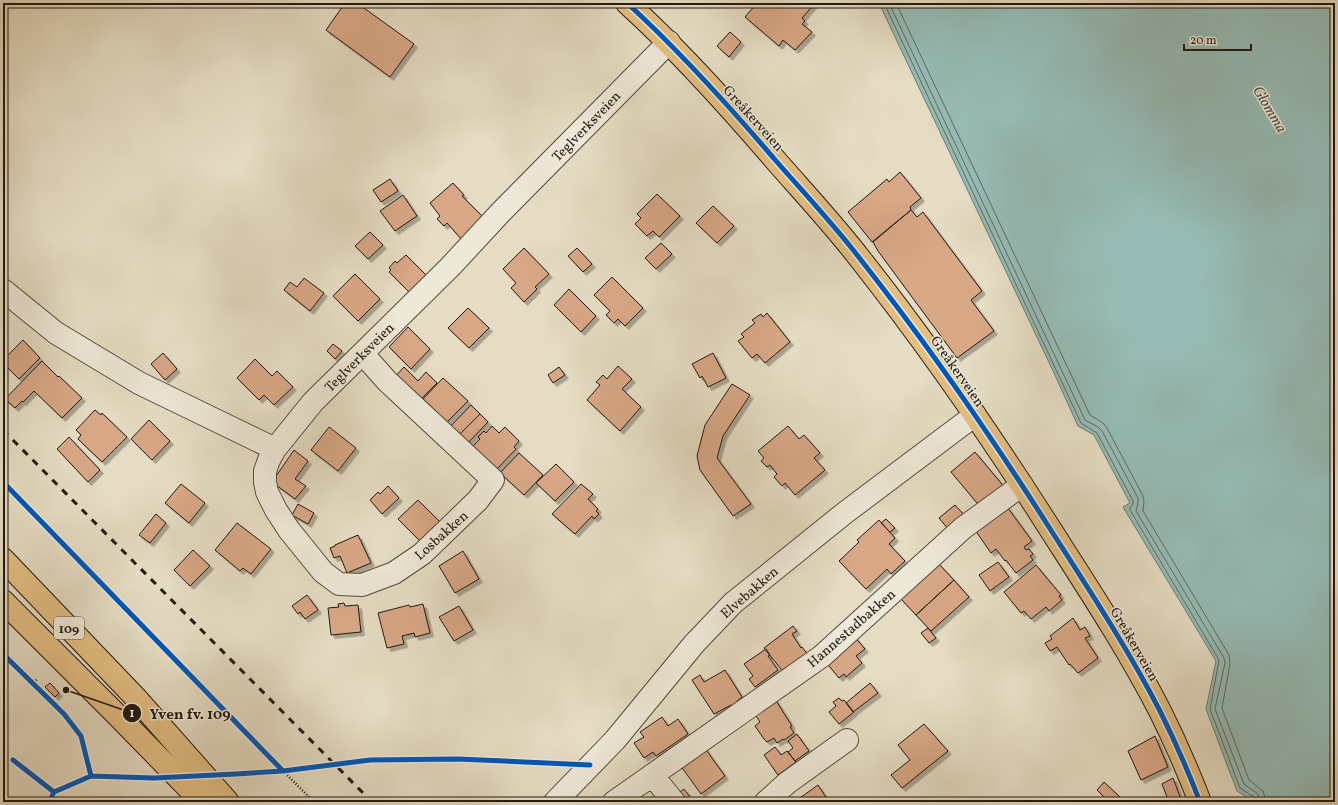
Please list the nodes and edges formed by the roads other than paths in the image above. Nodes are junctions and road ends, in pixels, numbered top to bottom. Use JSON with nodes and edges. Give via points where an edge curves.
{"nodes":[{"id":1,"x":627,"y":3,"type":"edge"},
{"id":2,"x":669,"y":42,"type":"junction"},
{"id":3,"x":3,"y":290,"type":"edge"},
{"id":4,"x":363,"y":354,"type":"junction"},
{"id":5,"x":975,"y":415,"type":"junction"},
{"id":6,"x":275,"y":449,"type":"junction"},
{"id":7,"x":1022,"y":485,"type":"junction"},
{"id":8,"x":3,"y":559,"type":"edge"},
{"id":9,"x":3,"y":601,"type":"edge"},
{"id":10,"x":847,"y":740,"type":"dead end"},
{"id":11,"x":652,"y":775,"type":"junction"},
{"id":12,"x":202,"y":802,"type":"edge"},
{"id":13,"x":228,"y":802,"type":"edge"},
{"id":14,"x":555,"y":802,"type":"edge"},
{"id":15,"x":614,"y":802,"type":"edge"},
{"id":16,"x":674,"y":802,"type":"edge"},
{"id":17,"x":766,"y":802,"type":"edge"},
{"id":18,"x":1200,"y":802,"type":"edge"}],
"edges":[{"from":1,"to":2,"type":"main road","name":"Greåkerveien"},
{"from":2,"to":4,"type":"street","name":"Teglverksveien"},
{"from":2,"to":5,"type":"main road","name":"Greåkerveien","via":[[860,258]]},
{"from":3,"to":6,"type":"street","via":[[56,333],[127,376]]},
{"from":4,"to":6,"type":"street","name":"Teglverksveien","via":[[313,402]]},
{"from":4,"to":6,"type":"street","name":"Losbakken","via":[[493,480],[478,500],[422,554],[394,573],[362,586],[339,584],[323,572],[289,530],[267,492],[265,471]]},
{"from":5,"to":7,"type":"main road","name":"Greåkerveien"},
{"from":5,"to":14,"type":"street","name":"Elvebakken","via":[[846,512],[733,603],[694,644],[616,740]]},
{"from":7,"to":11,"type":"street","name":"Hannestadbakken","via":[[963,528],[822,656]]},
{"from":7,"to":18,"type":"main road","name":"Greåkerveien","via":[[1118,636],[1160,711]]},
{"from":8,"to":13,"type":"main road","number":"109","via":[[136,697]]},
{"from":9,"to":12,"type":"main road","number":"109"},
{"from":10,"to":17,"type":"street","via":[[787,783]]},
{"from":11,"to":15,"type":"street","name":"Hannestadbakken"},
{"from":11,"to":16,"type":"street"}]}
